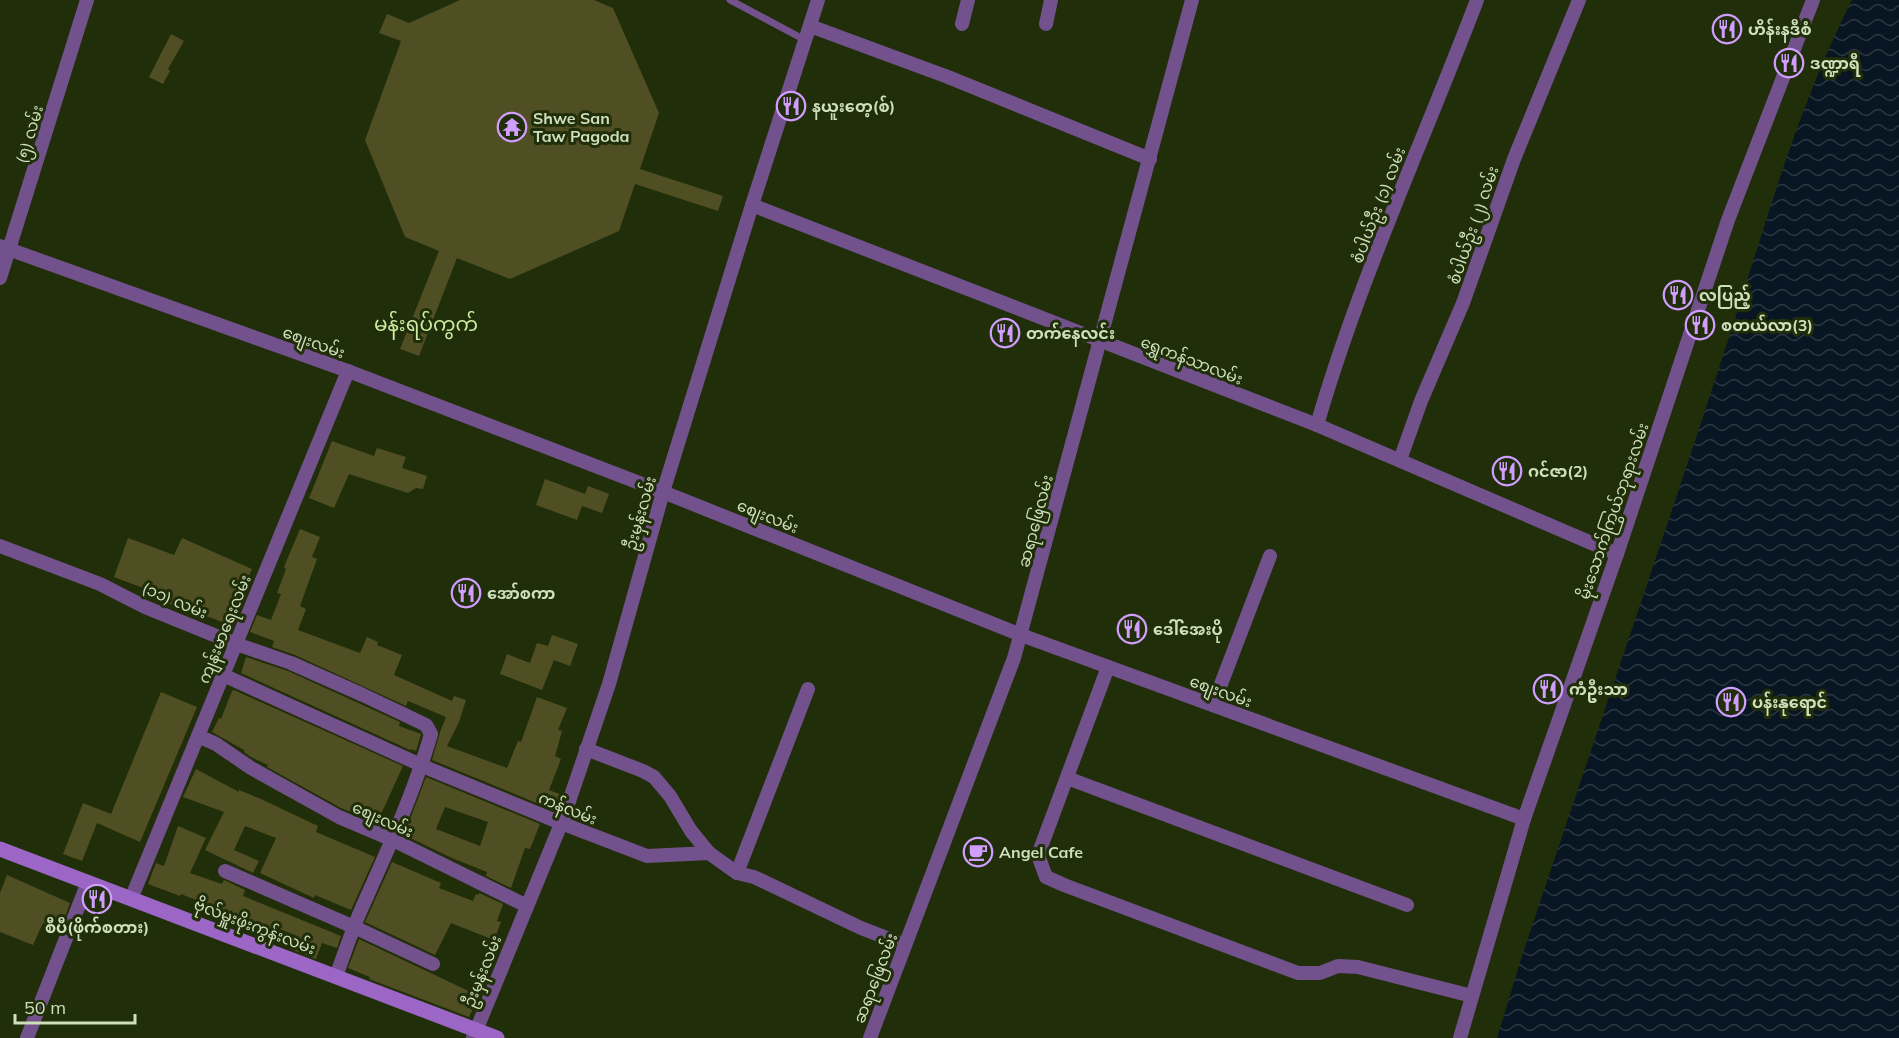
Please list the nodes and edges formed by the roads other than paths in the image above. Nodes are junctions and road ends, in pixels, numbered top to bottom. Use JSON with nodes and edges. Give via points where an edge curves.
{"nodes":[{"id":1,"x":87,"y":0,"type":"edge"},
{"id":2,"x":730,"y":0,"type":"edge"},
{"id":3,"x":818,"y":0,"type":"edge"},
{"id":4,"x":968,"y":0,"type":"edge"},
{"id":5,"x":1051,"y":0,"type":"edge"},
{"id":6,"x":1192,"y":0,"type":"edge"},
{"id":7,"x":1477,"y":0,"type":"edge"},
{"id":8,"x":1579,"y":0,"type":"edge"},
{"id":9,"x":1813,"y":0,"type":"edge"},
{"id":10,"x":962,"y":24,"type":"dead end"},
{"id":11,"x":1046,"y":24,"type":"dead end"},
{"id":12,"x":810,"y":26,"type":"junction"},
{"id":13,"x":805,"y":40,"type":"junction"},
{"id":14,"x":1150,"y":159,"type":"junction"},
{"id":15,"x":752,"y":205,"type":"junction"},
{"id":16,"x":5,"y":247,"type":"edge"},
{"id":17,"x":0,"y":278,"type":"edge"},
{"id":18,"x":1099,"y":342,"type":"junction"},
{"id":19,"x":348,"y":371,"type":"junction"},
{"id":20,"x":1317,"y":425,"type":"junction"},
{"id":21,"x":1400,"y":460,"type":"junction"},
{"id":22,"x":663,"y":492,"type":"junction"},
{"id":23,"x":0,"y":546,"type":"edge"},
{"id":24,"x":1617,"y":554,"type":"junction"},
{"id":25,"x":1270,"y":556,"type":"dead end"},
{"id":26,"x":1021,"y":635,"type":"junction"},
{"id":27,"x":236,"y":644,"type":"junction"},
{"id":28,"x":1108,"y":667,"type":"junction"},
{"id":29,"x":223,"y":675,"type":"junction"},
{"id":30,"x":808,"y":689,"type":"dead end"},
{"id":31,"x":1213,"y":705,"type":"junction"},
{"id":32,"x":198,"y":736,"type":"junction"},
{"id":33,"x":586,"y":749,"type":"junction"},
{"id":34,"x":422,"y":765,"type":"junction"},
{"id":35,"x":1067,"y":778,"type":"junction"},
{"id":36,"x":1524,"y":819,"type":"junction"},
{"id":37,"x":561,"y":824,"type":"junction"},
{"id":38,"x":393,"y":840,"type":"junction"},
{"id":39,"x":0,"y":849,"type":"edge"},
{"id":40,"x":709,"y":853,"type":"junction"},
{"id":41,"x":225,"y":872,"type":"dead end"},
{"id":42,"x":737,"y":873,"type":"junction"},
{"id":43,"x":88,"y":882,"type":"junction"},
{"id":44,"x":131,"y":899,"type":"junction"},
{"id":45,"x":1407,"y":905,"type":"dead end"},
{"id":46,"x":527,"y":906,"type":"junction"},
{"id":47,"x":354,"y":927,"type":"junction"},
{"id":48,"x":905,"y":945,"type":"junction"},
{"id":49,"x":433,"y":964,"type":"dead end"},
{"id":50,"x":336,"y":976,"type":"junction"},
{"id":51,"x":1472,"y":996,"type":"junction"},
{"id":52,"x":474,"y":1034,"type":"edge"},
{"id":53,"x":27,"y":1038,"type":"edge"},
{"id":54,"x":497,"y":1038,"type":"edge"},
{"id":55,"x":870,"y":1038,"type":"edge"},
{"id":56,"x":1460,"y":1038,"type":"edge"}],
"edges":[{"from":1,"to":16,"type":"street","name":"(၅) လမ်း"},
{"from":2,"to":13,"type":"lane"},
{"from":3,"to":12,"type":"street","name":"ဦးမှန်းလမ်း"},
{"from":4,"to":10,"type":"street"},
{"from":5,"to":11,"type":"street"},
{"from":6,"to":14,"type":"street","name":"ဆရာဖြေလမ်း"},
{"from":7,"to":20,"type":"street","name":"စံပါယ်ဦး (၁) လမ်း","via":[[1396,200]]},
{"from":8,"to":21,"type":"street","name":"စံပါယ်ဦး (၂) လမ်း"},
{"from":9,"to":24,"type":"street","name":"မိုးသောက်ကြွယ်ဘုရားလမ်း","via":[[1728,220]]},
{"from":12,"to":13,"type":"street","name":"ဦးမှန်းလမ်း"},
{"from":12,"to":14,"type":"street"},
{"from":13,"to":15,"type":"street","name":"ဦးမှန်းလမ်း"},
{"from":14,"to":18,"type":"street","name":"ဆရာဖြေလမ်း"},
{"from":15,"to":18,"type":"street","name":"‌ရွှေကန်သာလမ်း"},
{"from":15,"to":22,"type":"street","name":"ဦးမှန်းလမ်း"},
{"from":16,"to":17,"type":"street","name":"(၅) လမ်း"},
{"from":16,"to":19,"type":"street","name":"စျေးလမ်း"},
{"from":18,"to":20,"type":"street","name":"‌ရွှေကန်သာလမ်း"},
{"from":18,"to":26,"type":"street","name":"ဆရာဖြေလမ်း"},
{"from":19,"to":22,"type":"street","name":"စျေးလမ်း"},
{"from":19,"to":27,"type":"street","name":"ကျန်းမာရေးလမ်း"},
{"from":20,"to":21,"type":"street","name":"‌ရွှေကန်သာလမ်း"},
{"from":21,"to":24,"type":"street","name":"‌ရွှေကန်သာလမ်း"},
{"from":22,"to":26,"type":"street","name":"စျေးလမ်း"},
{"from":22,"to":33,"type":"street","name":"ဦးမှန်းလမ်း","via":[[609,684]]},
{"from":23,"to":27,"type":"street","name":"(၁၁) လမ်း","via":[[100,584]]},
{"from":24,"to":36,"type":"street","name":"မိုးသောက်ကြွယ်ဘုရားလမ်း"},
{"from":25,"to":31,"type":"street"},
{"from":26,"to":28,"type":"street","name":"စျေးလမ်း"},
{"from":26,"to":48,"type":"street","name":"ဆရာဖြေလမ်း","via":[[992,722]]},
{"from":27,"to":29,"type":"street","name":"ကျန်းမာရေးလမ်း"},
{"from":27,"to":34,"type":"street","name":"(၁၁) လမ်း","via":[[291,663],[426,725],[431,734]]},
{"from":28,"to":31,"type":"street","name":"စျေးလမ်း"},
{"from":28,"to":35,"type":"street"},
{"from":29,"to":32,"type":"street","name":"ကျန်းမာရေးလမ်း"},
{"from":29,"to":34,"type":"street","name":"ကန်လမ်း"},
{"from":30,"to":42,"type":"street"},
{"from":31,"to":36,"type":"street","name":"စျေးလမ်း"},
{"from":32,"to":38,"type":"street","name":"စျေးလမ်း","via":[[339,817]]},
{"from":32,"to":44,"type":"street","name":"ကျန်းမာရေးလမ်း"},
{"from":33,"to":37,"type":"street","name":"ဦးမှန်းလမ်း"},
{"from":33,"to":40,"type":"street","via":[[654,777]]},
{"from":34,"to":37,"type":"street","name":"ကန်လမ်း"},
{"from":34,"to":38,"type":"street"},
{"from":35,"to":45,"type":"street"},
{"from":35,"to":51,"type":"street","via":[[1038,855],[1046,877],[1298,974],[1320,973],[1338,966],[1358,967]]},
{"from":36,"to":51,"type":"street","name":"မိုးသောက်ကြွယ်ဘုရားလမ်း"},
{"from":37,"to":40,"type":"street","name":"ကန်လမ်း","via":[[647,856]]},
{"from":37,"to":46,"type":"street","name":"ဦးမှန်းလမ်း"},
{"from":38,"to":46,"type":"street","name":"စျေးလမ်း"},
{"from":38,"to":47,"type":"street"},
{"from":39,"to":43,"type":"street","name":"ဗိုလ်မှူးဖိုးကွန်းလမ်း"},
{"from":40,"to":42,"type":"street"},
{"from":41,"to":47,"type":"street"},
{"from":42,"to":48,"type":"street"},
{"from":43,"to":44,"type":"street","name":"ဗိုလ်မှူးဖိုးကွန်းလမ်း"},
{"from":43,"to":53,"type":"street"},
{"from":44,"to":50,"type":"street","name":"ဗိုလ်မှူးဖိုးကွန်းလမ်း"},
{"from":46,"to":52,"type":"street","name":"ဦးမှန်းလမ်း"},
{"from":47,"to":49,"type":"street"},
{"from":47,"to":50,"type":"street"},
{"from":48,"to":55,"type":"street","name":"ဆရာဖြေလမ်း"},
{"from":50,"to":52,"type":"street","name":"ဗိုလ်မှူးဖိုးကွန်းလမ်း"},
{"from":51,"to":56,"type":"street","name":"မိုးသောက်ကြွယ်ဘုရားလမ်း"},
{"from":52,"to":54,"type":"street","name":"ဗိုလ်မှူးဖိုးကွန်းလမ်း"}]}
